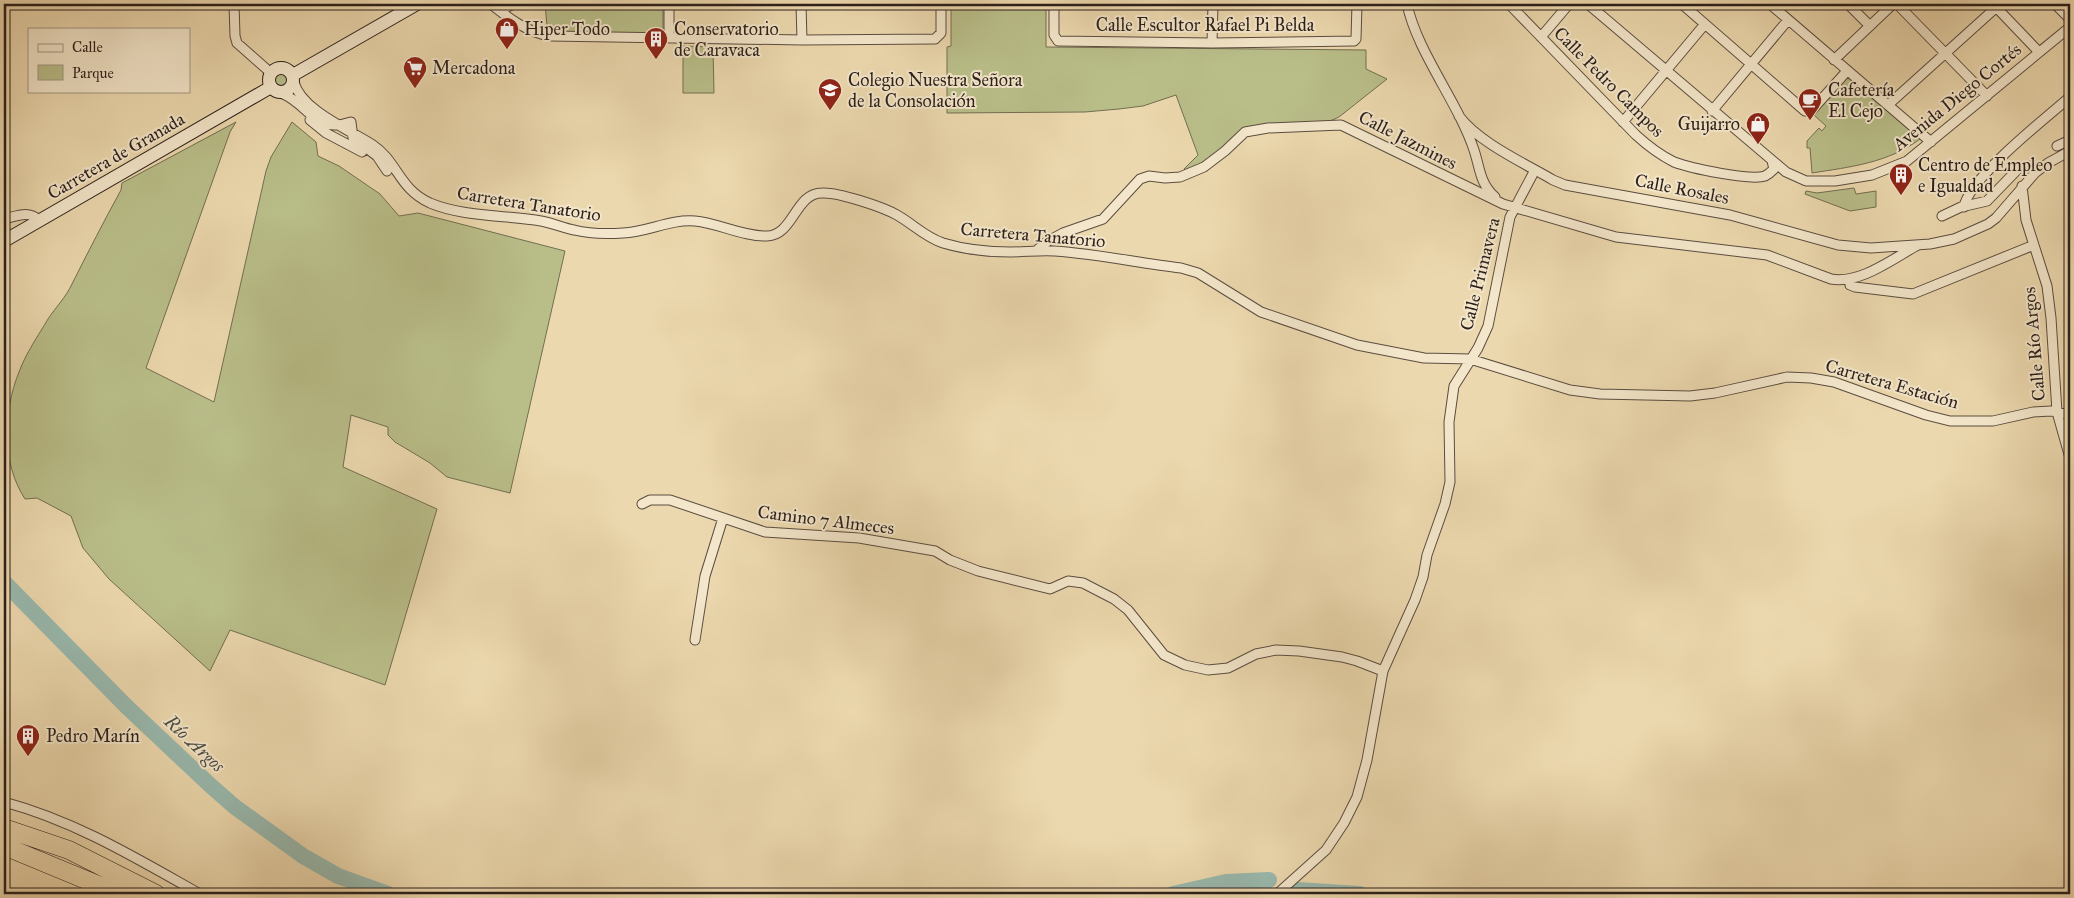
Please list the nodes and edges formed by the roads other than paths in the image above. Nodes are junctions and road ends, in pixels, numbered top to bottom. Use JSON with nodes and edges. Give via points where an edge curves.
{"nodes":[{"id":1,"x":234,"y":4,"type":"edge"},
{"id":2,"x":417,"y":4,"type":"edge"},
{"id":3,"x":491,"y":4,"type":"edge"},
{"id":4,"x":513,"y":4,"type":"edge"},
{"id":5,"x":669,"y":4,"type":"edge"},
{"id":6,"x":801,"y":4,"type":"edge"},
{"id":7,"x":941,"y":4,"type":"edge"},
{"id":8,"x":1054,"y":4,"type":"edge"},
{"id":9,"x":1213,"y":4,"type":"edge"},
{"id":10,"x":1356,"y":4,"type":"edge"},
{"id":11,"x":1407,"y":4,"type":"edge"},
{"id":12,"x":1509,"y":4,"type":"edge"},
{"id":13,"x":1570,"y":4,"type":"edge"},
{"id":14,"x":1588,"y":4,"type":"edge"},
{"id":15,"x":1682,"y":4,"type":"edge"},
{"id":16,"x":1772,"y":4,"type":"edge"},
{"id":17,"x":1848,"y":4,"type":"edge"},
{"id":18,"x":1893,"y":4,"type":"edge"},
{"id":19,"x":1897,"y":4,"type":"edge"},
{"id":20,"x":2055,"y":4,"type":"edge"},
{"id":21,"x":1996,"y":5,"type":"edge"},
{"id":22,"x":500,"y":11,"type":"junction"},
{"id":23,"x":2070,"y":19,"type":"edge"},
{"id":24,"x":1788,"y":20,"type":"junction"},
{"id":25,"x":1705,"y":24,"type":"junction"},
{"id":26,"x":1870,"y":26,"type":"junction"},
{"id":27,"x":2070,"y":27,"type":"edge"},
{"id":28,"x":1541,"y":37,"type":"junction"},
{"id":29,"x":669,"y":38,"type":"junction"},
{"id":30,"x":802,"y":40,"type":"junction"},
{"id":31,"x":1212,"y":43,"type":"junction"},
{"id":32,"x":1944,"y":52,"type":"junction"},
{"id":33,"x":2040,"y":52,"type":"junction"},
{"id":34,"x":1834,"y":60,"type":"junction"},
{"id":35,"x":1752,"y":63,"type":"junction"},
{"id":36,"x":1666,"y":70,"type":"junction"},
{"id":37,"x":1847,"y":70,"type":"junction"},
{"id":38,"x":271,"y":74,"type":"junction"},
{"id":39,"x":293,"y":79,"type":"junction"},
{"id":40,"x":276,"y":90,"type":"junction"},
{"id":41,"x":1987,"y":96,"type":"junction"},
{"id":42,"x":2070,"y":97,"type":"edge"},
{"id":43,"x":296,"y":104,"type":"junction"},
{"id":44,"x":1888,"y":105,"type":"junction"},
{"id":45,"x":1712,"y":111,"type":"junction"},
{"id":46,"x":1458,"y":116,"type":"junction"},
{"id":47,"x":1623,"y":122,"type":"junction"},
{"id":48,"x":339,"y":125,"type":"junction"},
{"id":49,"x":351,"y":132,"type":"junction"},
{"id":50,"x":1486,"y":140,"type":"junction"},
{"id":51,"x":2070,"y":140,"type":"edge"},
{"id":52,"x":1931,"y":142,"type":"junction"},
{"id":53,"x":2057,"y":146,"type":"dead end"},
{"id":54,"x":1474,"y":150,"type":"junction"},
{"id":55,"x":2070,"y":151,"type":"edge"},
{"id":56,"x":1772,"y":161,"type":"junction"},
{"id":57,"x":2039,"y":169,"type":"junction"},
{"id":58,"x":1535,"y":170,"type":"junction"},
{"id":59,"x":387,"y":172,"type":"junction"},
{"id":60,"x":1480,"y":173,"type":"junction"},
{"id":61,"x":406,"y":186,"type":"junction"},
{"id":62,"x":2022,"y":186,"type":"junction"},
{"id":63,"x":1471,"y":190,"type":"junction"},
{"id":64,"x":1502,"y":204,"type":"junction"},
{"id":65,"x":1964,"y":207,"type":"junction"},
{"id":66,"x":1515,"y":208,"type":"junction"},
{"id":67,"x":1510,"y":216,"type":"junction"},
{"id":68,"x":1942,"y":216,"type":"dead end"},
{"id":69,"x":4,"y":219,"type":"edge"},
{"id":70,"x":39,"y":220,"type":"junction"},
{"id":71,"x":4,"y":241,"type":"edge"},
{"id":72,"x":1918,"y":245,"type":"junction"},
{"id":73,"x":2034,"y":245,"type":"junction"},
{"id":74,"x":1037,"y":250,"type":"junction"},
{"id":75,"x":1851,"y":279,"type":"junction"},
{"id":76,"x":1470,"y":359,"type":"junction"},
{"id":77,"x":2057,"y":412,"type":"junction"},
{"id":78,"x":2070,"y":414,"type":"edge"},
{"id":79,"x":2070,"y":458,"type":"edge"},
{"id":80,"x":642,"y":504,"type":"dead end"},
{"id":81,"x":723,"y":518,"type":"junction"},
{"id":82,"x":695,"y":640,"type":"dead end"},
{"id":83,"x":1383,"y":671,"type":"junction"},
{"id":84,"x":4,"y":802,"type":"edge"},
{"id":85,"x":4,"y":828,"type":"edge"},
{"id":86,"x":4,"y":846,"type":"edge"},
{"id":87,"x":120,"y":894,"type":"edge"},
{"id":88,"x":156,"y":894,"type":"edge"},
{"id":89,"x":200,"y":894,"type":"edge"},
{"id":90,"x":1277,"y":894,"type":"edge"}],
"edges":[{"from":1,"to":38,"type":"street","via":[[237,43]]},
{"from":2,"to":39,"type":"main road","name":"Carretera de Granada"},
{"from":3,"to":22,"type":"street"},
{"from":4,"to":22,"type":"street"},
{"from":5,"to":29,"type":"street"},
{"from":6,"to":30,"type":"street"},
{"from":7,"to":30,"type":"street","via":[[939,37]]},
{"from":8,"to":31,"type":"street","name":"Calle Escultor Rafael Pi Belda","via":[[1053,31],[1055,39],[1062,41]]},
{"from":9,"to":31,"type":"street"},
{"from":10,"to":31,"type":"street","name":"Calle Escultor Rafael Pi Belda","via":[[1355,41]]},
{"from":11,"to":46,"type":"street","via":[[1424,48]]},
{"from":12,"to":28,"type":"street","name":"Calle Pedro Campos"},
{"from":13,"to":28,"type":"street"},
{"from":14,"to":36,"type":"street","name":"Avenida Diego Cortés"},
{"from":15,"to":25,"type":"street"},
{"from":16,"to":24,"type":"street"},
{"from":17,"to":26,"type":"street"},
{"from":18,"to":26,"type":"street"},
{"from":19,"to":32,"type":"street"},
{"from":20,"to":23,"type":"street"},
{"from":21,"to":32,"type":"street"},
{"from":21,"to":33,"type":"street"},
{"from":22,"to":29,"type":"street","via":[[540,35]]},
{"from":24,"to":34,"type":"street"},
{"from":24,"to":35,"type":"street"},
{"from":25,"to":35,"type":"street"},
{"from":25,"to":36,"type":"street"},
{"from":26,"to":34,"type":"street"},
{"from":27,"to":33,"type":"street","name":"Avenida Diego Cortés"},
{"from":28,"to":47,"type":"street","name":"Calle Pedro Campos"},
{"from":29,"to":30,"type":"street"},
{"from":32,"to":41,"type":"street"},
{"from":32,"to":44,"type":"street"},
{"from":33,"to":41,"type":"street","name":"Avenida Diego Cortés"},
{"from":34,"to":37,"type":"street"},
{"from":35,"to":37,"type":"street","via":[[1808,112]]},
{"from":35,"to":45,"type":"street"},
{"from":36,"to":45,"type":"street","name":"Avenida Diego Cortés"},
{"from":36,"to":47,"type":"street"},
{"from":37,"to":44,"type":"street"},
{"from":38,"to":39,"type":"main road","via":[[284,68]]},
{"from":38,"to":40,"type":"main road","via":[[269,80]]},
{"from":39,"to":40,"type":"main road","name":"Carretera de Granada","via":[[291,89]]},
{"from":39,"to":48,"type":"street","via":[[295,87],[313,108]]},
{"from":40,"to":43,"type":"street"},
{"from":40,"to":70,"type":"main road","name":"Carretera de Granada"},
{"from":41,"to":52,"type":"street","name":"Avenida Diego Cortés"},
{"from":42,"to":65,"type":"street","via":[[1985,174],[1970,192]]},
{"from":43,"to":48,"type":"street","via":[[326,125]]},
{"from":43,"to":59,"type":"street","via":[[318,127],[369,156]]},
{"from":44,"to":52,"type":"street"},
{"from":45,"to":56,"type":"street","name":"Avenida Diego Cortés"},
{"from":46,"to":50,"type":"street","name":"Calle Rosales"},
{"from":46,"to":54,"type":"street"},
{"from":47,"to":56,"type":"street","name":"Calle Pedro Campos","via":[[1653,149],[1687,167],[1759,177],[1772,172]]},
{"from":48,"to":49,"type":"street","via":[[351,122]]},
{"from":49,"to":59,"type":"street","via":[[356,141],[377,156]]},
{"from":49,"to":61,"type":"street","via":[[380,150]]},
{"from":50,"to":54,"type":"street","via":[[1475,143]]},
{"from":50,"to":58,"type":"street","name":"Calle Rosales"},
{"from":51,"to":53,"type":"street"},
{"from":52,"to":56,"type":"street","name":"Avenida Diego Cortés","via":[[1907,161],[1872,175],[1835,181],[1806,181]]},
{"from":54,"to":60,"type":"street"},
{"from":55,"to":57,"type":"street"},
{"from":57,"to":62,"type":"street"},
{"from":57,"to":65,"type":"street","via":[[2030,166],[2019,168],[1987,201]]},
{"from":58,"to":66,"type":"street","name":"Calle Primavera"},
{"from":58,"to":72,"type":"street","name":"Calle Rosales","via":[[1565,184],[1730,215],[1838,245],[1871,248]]},
{"from":59,"to":61,"type":"street","name":"Carretera Tanatorio"},
{"from":60,"to":63,"type":"street"},
{"from":60,"to":64,"type":"street","via":[[1486,189]]},
{"from":61,"to":74,"type":"street","name":"Carretera Tanatorio","via":[[430,203],[442,206],[603,234],[636,232],[674,222],[693,221],[767,236],[787,225],[808,198],[815,194],[831,194],[884,209],[944,243],[1007,252]]},
{"from":62,"to":72,"type":"street","via":[[1988,224],[1954,239]]},
{"from":62,"to":73,"type":"street","name":"Calle Río Argos","via":[[2026,220]]},
{"from":63,"to":64,"type":"street","name":"Calle Jazmines"},
{"from":63,"to":74,"type":"street","name":"Calle Jazmines","via":[[1341,125],[1251,130],[1241,134],[1204,167],[1180,177],[1149,176],[1140,179],[1103,219],[1063,233]]},
{"from":64,"to":66,"type":"street","name":"Calle Jazmines"},
{"from":64,"to":67,"type":"street"},
{"from":65,"to":68,"type":"street"},
{"from":66,"to":67,"type":"street","name":"Calle Primavera"},
{"from":66,"to":75,"type":"street","name":"Calle Jazmines","via":[[1616,237],[1757,252],[1831,279]]},
{"from":67,"to":76,"type":"street","name":"Calle Primavera","via":[[1488,326]]},
{"from":69,"to":70,"type":"street","via":[[30,214]]},
{"from":70,"to":71,"type":"main road","name":"Carretera de Granada"},
{"from":72,"to":75,"type":"street"},
{"from":73,"to":75,"type":"street","via":[[1912,294],[1854,287],[1850,284]]},
{"from":73,"to":77,"type":"street","name":"Calle Río Argos","via":[[2045,276],[2049,303]]},
{"from":74,"to":76,"type":"street","name":"Carretera Tanatorio","via":[[1181,268],[1198,273],[1261,312],[1357,345],[1424,358]]},
{"from":76,"to":77,"type":"street","name":"Carretera Estación","via":[[1548,384],[1600,394],[1690,396],[1786,377],[1834,382],[1950,421],[1993,421],[2033,412]]},
{"from":76,"to":83,"type":"street","name":"Calle Primavera","via":[[1454,386],[1450,482],[1445,504],[1427,555],[1423,577]]},
{"from":77,"to":78,"type":"street","name":"Carretera Estación"},
{"from":77,"to":79,"type":"street","name":"Calle Río Argos"},
{"from":80,"to":81,"type":"street","name":"Camino 7 Almeces","via":[[650,500],[670,500]]},
{"from":81,"to":82,"type":"street","via":[[705,576]]},
{"from":81,"to":83,"type":"street","name":"Camino 7 Almeces","via":[[765,532],[859,538],[935,551],[978,570],[1050,589],[1068,581],[1083,582],[1128,610],[1164,656],[1208,670],[1228,668],[1256,654],[1286,650],[1342,657]]},
{"from":83,"to":90,"type":"street","name":"Calle Primavera","via":[[1363,779],[1355,803],[1326,850]]},
{"from":84,"to":89,"type":"street","via":[[56,818],[84,831]]},
{"from":85,"to":88,"type":"highway","via":[[69,850]]},
{"from":86,"to":87,"type":"highway"}]}
